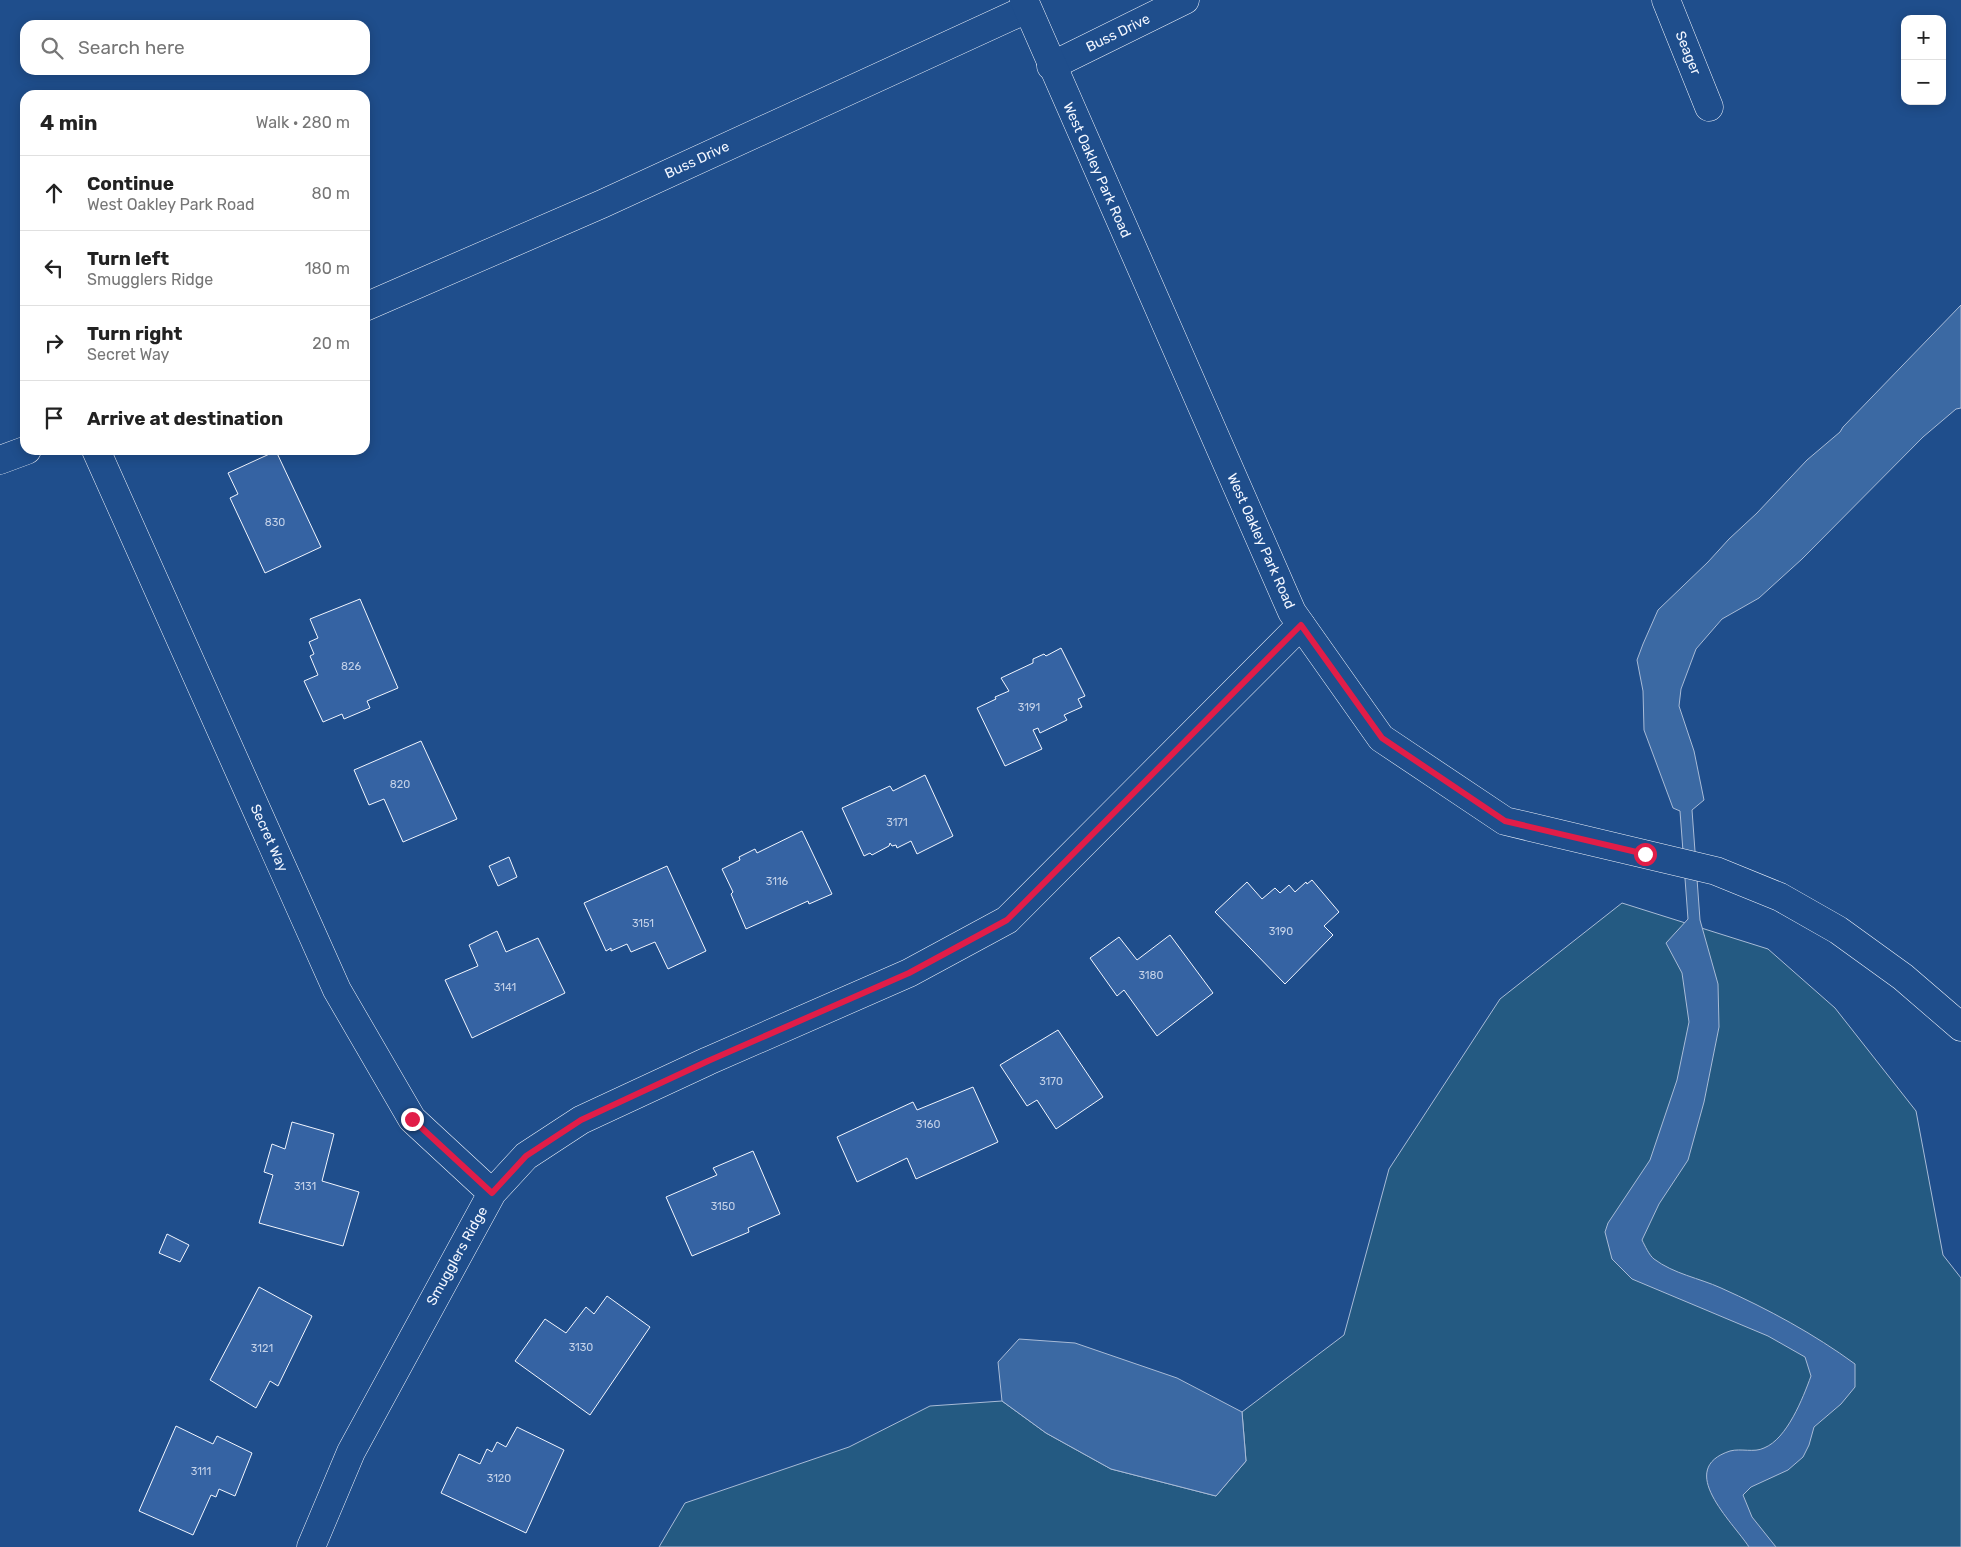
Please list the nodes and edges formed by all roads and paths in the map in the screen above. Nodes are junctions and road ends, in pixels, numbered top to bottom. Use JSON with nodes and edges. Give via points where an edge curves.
{"nodes":[{"id":1,"x":1185,"y":0,"type":"edge"},
{"id":2,"x":1666,"y":0,"type":"edge"},
{"id":3,"x":1026,"y":4,"type":"edge"},
{"id":4,"x":1051,"y":66,"type":"junction"},
{"id":5,"x":1709,"y":107,"type":"dead end"},
{"id":6,"x":370,"y":305,"type":"edge"},
{"id":7,"x":20,"y":453,"type":"edge"},
{"id":8,"x":98,"y":455,"type":"edge"},
{"id":9,"x":0,"y":460,"type":"edge"},
{"id":10,"x":1301,"y":625,"type":"junction"},
{"id":11,"x":1961,"y":1027,"type":"edge"},
{"id":12,"x":492,"y":1193,"type":"junction"},
{"id":13,"x":311,"y":1547,"type":"edge"}],
"edges":[{"from":1,"to":4,"type":"street","name":"Buss Drive"},
{"from":2,"to":5,"type":"street","name":"Seager"},
{"from":3,"to":4,"type":"street","name":"West Oakley Park Road"},
{"from":3,"to":6,"type":"street","name":"Buss Drive","via":[[602,204]]},
{"from":4,"to":10,"type":"street","name":"West Oakley Park Road","via":[[1292,612]]},
{"from":7,"to":9,"type":"street"},
{"from":8,"to":12,"type":"street","name":"Secret Way","via":[[338,990],[412,1119]]},
{"from":10,"to":11,"type":"street","name":"West Oakley Park Road","via":[[1382,738],[1505,821],[1716,871],[1780,897],[1838,930],[1903,977]]},
{"from":10,"to":12,"type":"street","name":"Smugglers Ridge","via":[[1007,920],[909,973],[581,1120],[526,1156]]},
{"from":12,"to":13,"type":"street","name":"Smugglers Ridge","via":[[351,1452]]}]}
